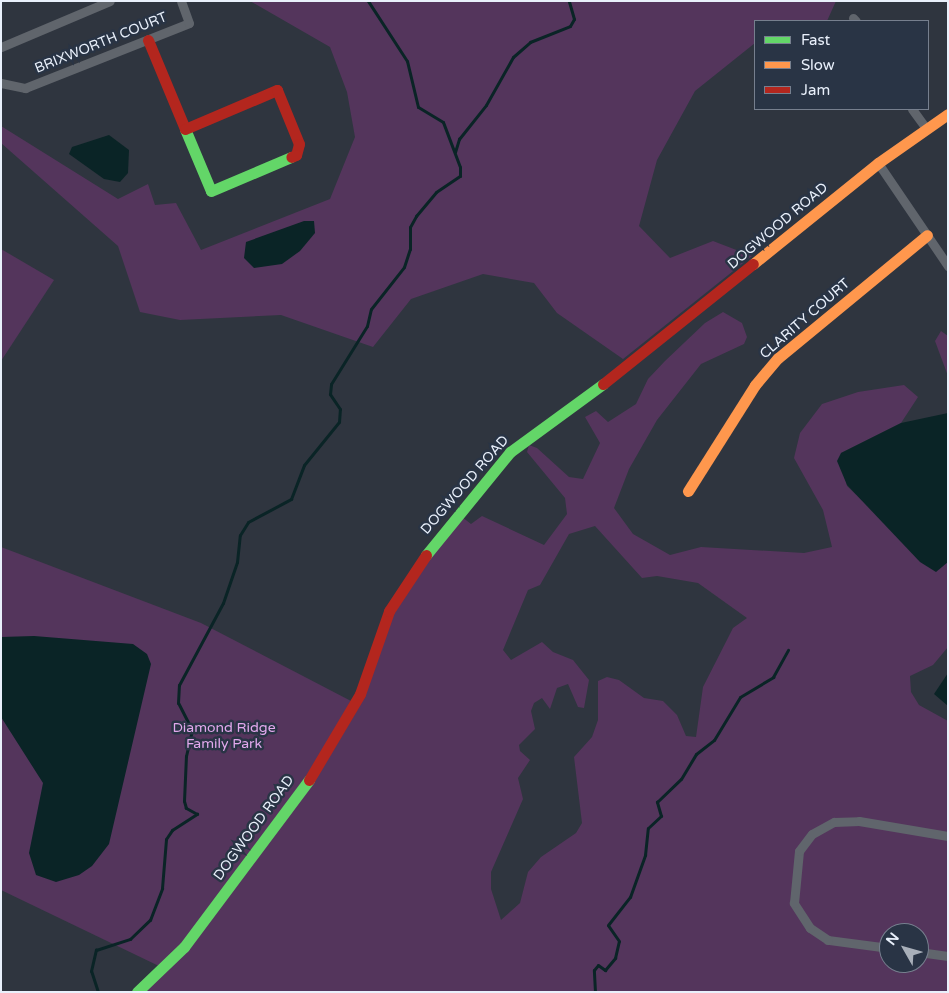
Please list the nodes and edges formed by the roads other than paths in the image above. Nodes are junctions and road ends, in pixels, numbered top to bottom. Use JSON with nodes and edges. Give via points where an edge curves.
{"nodes":[{"id":1,"x":110,"y":1,"type":"edge"},
{"id":2,"x":180,"y":1,"type":"edge"},
{"id":3,"x":148,"y":40,"type":"junction"},
{"id":4,"x":1,"y":47,"type":"edge"},
{"id":5,"x":1,"y":83,"type":"edge"},
{"id":6,"x":913,"y":110,"type":"edge"},
{"id":7,"x":948,"y":114,"type":"edge"},
{"id":8,"x":926,"y":128,"type":"junction"},
{"id":9,"x":185,"y":129,"type":"junction"},
{"id":10,"x":878,"y":163,"type":"junction"},
{"id":11,"x":926,"y":235,"type":"junction"},
{"id":12,"x":948,"y":266,"type":"edge"},
{"id":13,"x":688,"y":491,"type":"dead end"},
{"id":14,"x":948,"y":836,"type":"edge"},
{"id":15,"x":879,"y":947,"type":"edge"},
{"id":16,"x":929,"y":953,"type":"edge"},
{"id":17,"x":948,"y":956,"type":"edge"},
{"id":18,"x":137,"y":992,"type":"edge"}],
"edges":[{"from":1,"to":4,"type":"street"},
{"from":2,"to":3,"type":"street","name":"BRIXWORTH COURT","via":[[189,23]]},
{"from":3,"to":5,"type":"street","name":"BRIXWORTH COURT","via":[[24,88]]},
{"from":3,"to":9,"type":"street"},
{"from":6,"to":8,"type":"street"},
{"from":7,"to":8,"type":"street","name":"DOGWOOD ROAD"},
{"from":8,"to":10,"type":"street","name":"DOGWOOD ROAD"},
{"from":9,"to":9,"type":"street","via":[[211,191],[296,155],[300,144],[277,90]]},
{"from":10,"to":11,"type":"street"},
{"from":10,"to":18,"type":"street","name":"DOGWOOD ROAD","via":[[679,326],[510,452],[409,576],[389,611],[360,694],[327,754],[184,947]]},
{"from":11,"to":12,"type":"street"},
{"from":11,"to":13,"type":"street","name":"CLARITY COURT","via":[[778,358],[755,385]]},
{"from":14,"to":15,"type":"street","via":[[859,821],[834,822],[812,834],[799,851],[794,903],[810,928],[828,940]]},
{"from":16,"to":17,"type":"street"}]}
